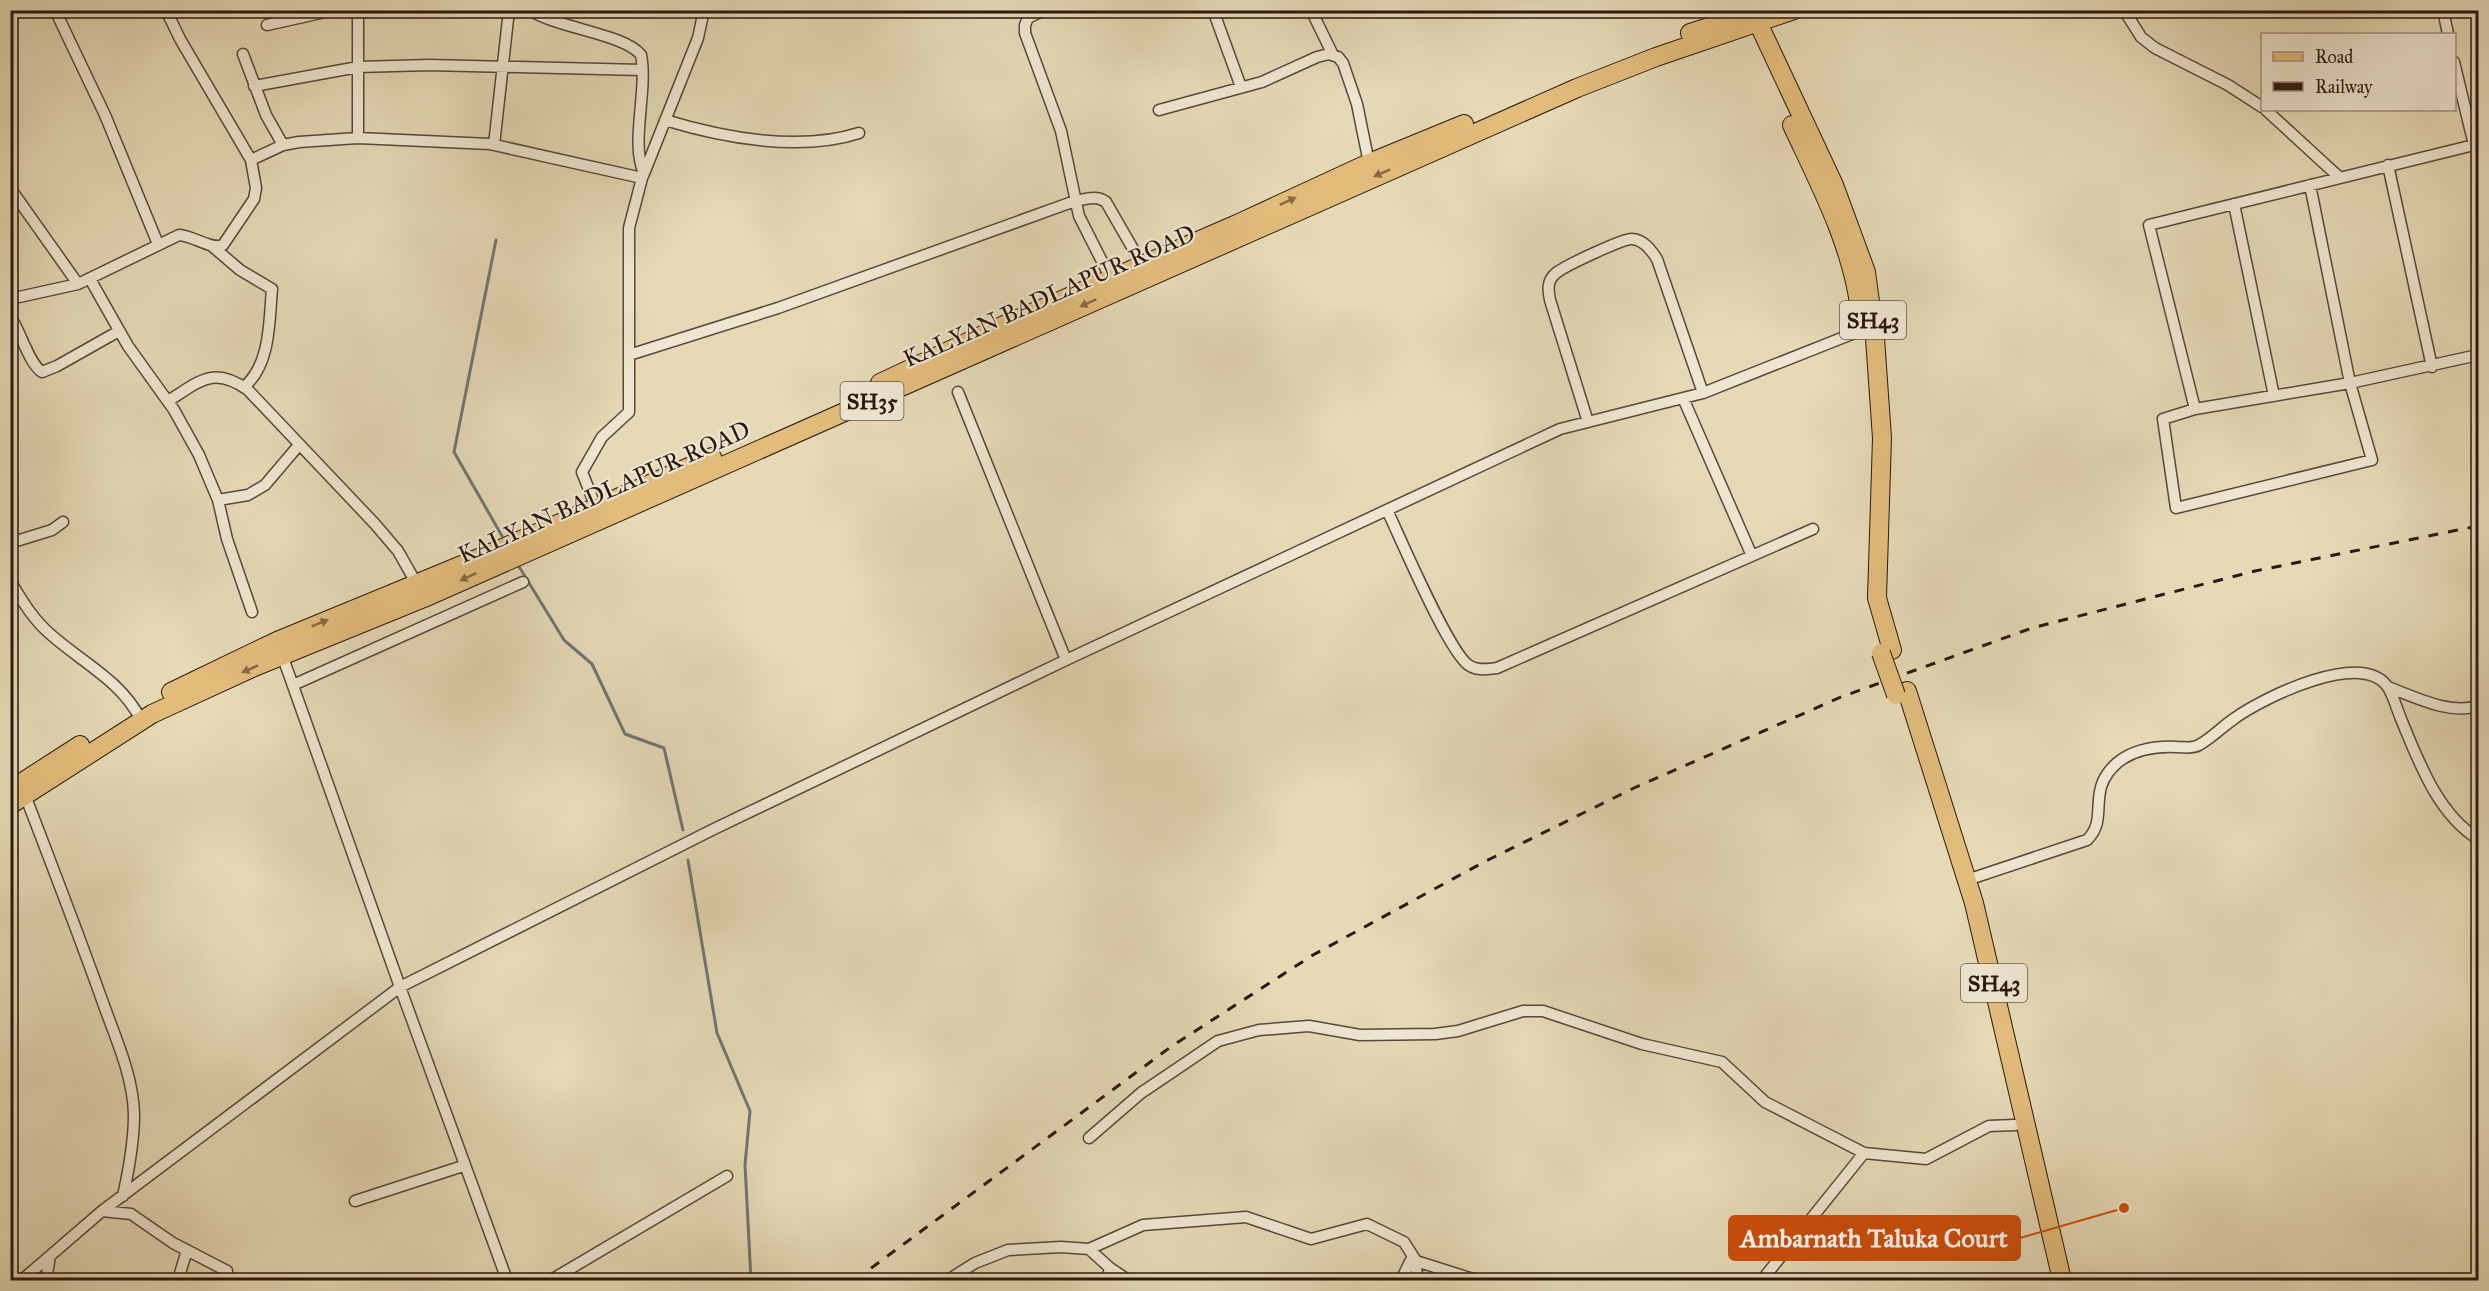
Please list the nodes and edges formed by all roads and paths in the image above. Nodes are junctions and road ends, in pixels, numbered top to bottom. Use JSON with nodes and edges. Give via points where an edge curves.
{"nodes":[{"id":1,"x":55,"y":10,"type":"edge"},
{"id":2,"x":166,"y":10,"type":"edge"},
{"id":3,"x":334,"y":10,"type":"edge"},
{"id":4,"x":358,"y":10,"type":"edge"},
{"id":5,"x":509,"y":10,"type":"edge"},
{"id":6,"x":530,"y":10,"type":"edge"},
{"id":7,"x":704,"y":10,"type":"edge"},
{"id":8,"x":1044,"y":10,"type":"edge"},
{"id":9,"x":1213,"y":10,"type":"edge"},
{"id":10,"x":1311,"y":10,"type":"edge"},
{"id":11,"x":1794,"y":10,"type":"edge"},
{"id":12,"x":2124,"y":10,"type":"edge"},
{"id":13,"x":2443,"y":10,"type":"edge"},
{"id":14,"x":1752,"y":17,"type":"edge"},
{"id":15,"x":267,"y":25,"type":"dead end"},
{"id":16,"x":2448,"y":33,"type":"edge"},
{"id":17,"x":243,"y":54,"type":"dead end"},
{"id":18,"x":1333,"y":55,"type":"junction"},
{"id":19,"x":358,"y":67,"type":"junction"},
{"id":20,"x":502,"y":68,"type":"junction"},
{"id":21,"x":2456,"y":69,"type":"edge"},
{"id":22,"x":642,"y":70,"type":"junction"},
{"id":23,"x":254,"y":86,"type":"junction"},
{"id":24,"x":1241,"y":87,"type":"junction"},
{"id":25,"x":2261,"y":106,"type":"edge"},
{"id":26,"x":1159,"y":110,"type":"dead end"},
{"id":27,"x":2267,"y":111,"type":"edge"},
{"id":28,"x":665,"y":120,"type":"junction"},
{"id":29,"x":859,"y":133,"type":"dead end"},
{"id":30,"x":358,"y":138,"type":"junction"},
{"id":31,"x":2476,"y":144,"type":"edge"},
{"id":32,"x":283,"y":145,"type":"junction"},
{"id":33,"x":494,"y":145,"type":"junction"},
{"id":34,"x":1425,"y":147,"type":"junction"},
{"id":35,"x":251,"y":160,"type":"junction"},
{"id":36,"x":1369,"y":163,"type":"junction"},
{"id":37,"x":2388,"y":165,"type":"junction"},
{"id":38,"x":643,"y":175,"type":"junction"},
{"id":39,"x":2339,"y":177,"type":"junction"},
{"id":40,"x":2310,"y":185,"type":"junction"},
{"id":41,"x":10,"y":188,"type":"edge"},
{"id":42,"x":1075,"y":201,"type":"junction"},
{"id":43,"x":2234,"y":204,"type":"junction"},
{"id":44,"x":158,"y":244,"type":"junction"},
{"id":45,"x":212,"y":246,"type":"junction"},
{"id":46,"x":1145,"y":272,"type":"junction"},
{"id":47,"x":90,"y":279,"type":"junction"},
{"id":48,"x":1110,"y":279,"type":"junction"},
{"id":49,"x":78,"y":284,"type":"junction"},
{"id":50,"x":10,"y":299,"type":"edge"},
{"id":51,"x":10,"y":316,"type":"edge"},
{"id":52,"x":1039,"y":318,"type":"junction"},
{"id":53,"x":1868,"y":329,"type":"junction"},
{"id":54,"x":119,"y":332,"type":"junction"},
{"id":55,"x":628,"y":355,"type":"junction"},
{"id":56,"x":2478,"y":355,"type":"edge"},
{"id":57,"x":2432,"y":367,"type":"junction"},
{"id":58,"x":2350,"y":383,"type":"junction"},
{"id":59,"x":244,"y":387,"type":"junction"},
{"id":60,"x":958,"y":392,"type":"dead end"},
{"id":61,"x":1703,"y":393,"type":"junction"},
{"id":62,"x":2274,"y":396,"type":"junction"},
{"id":63,"x":1683,"y":398,"type":"junction"},
{"id":64,"x":168,"y":401,"type":"junction"},
{"id":65,"x":2195,"y":409,"type":"junction"},
{"id":66,"x":1588,"y":422,"type":"junction"},
{"id":67,"x":299,"y":445,"type":"junction"},
{"id":68,"x":218,"y":500,"type":"junction"},
{"id":69,"x":1387,"y":510,"type":"junction"},
{"id":70,"x":598,"y":513,"type":"junction"},
{"id":71,"x":63,"y":522,"type":"dead end"},
{"id":72,"x":1813,"y":529,"type":"dead end"},
{"id":73,"x":10,"y":543,"type":"edge"},
{"id":74,"x":1752,"y":556,"type":"junction"},
{"id":75,"x":10,"y":581,"type":"edge"},
{"id":76,"x":523,"y":582,"type":"dead end"},
{"id":77,"x":420,"y":591,"type":"junction"},
{"id":78,"x":252,"y":612,"type":"dead end"},
{"id":79,"x":280,"y":648,"type":"junction"},
{"id":80,"x":1066,"y":660,"type":"junction"},
{"id":81,"x":293,"y":685,"type":"junction"},
{"id":82,"x":2388,"y":687,"type":"junction"},
{"id":83,"x":1901,"y":693,"type":"junction"},
{"id":84,"x":2478,"y":706,"type":"edge"},
{"id":85,"x":139,"y":715,"type":"junction"},
{"id":86,"x":17,"y":794,"type":"edge"},
{"id":87,"x":2478,"y":839,"type":"edge"},
{"id":88,"x":1967,"y":880,"type":"junction"},
{"id":89,"x":400,"y":987,"type":"junction"},
{"id":90,"x":2021,"y":1124,"type":"junction"},
{"id":91,"x":1089,"y":1138,"type":"dead end"},
{"id":92,"x":1864,"y":1153,"type":"junction"},
{"id":93,"x":464,"y":1166,"type":"junction"},
{"id":94,"x":726,"y":1176,"type":"dead end"},
{"id":95,"x":123,"y":1196,"type":"junction"},
{"id":96,"x":355,"y":1202,"type":"dead end"},
{"id":97,"x":102,"y":1211,"type":"junction"},
{"id":98,"x":1089,"y":1249,"type":"junction"},
{"id":99,"x":188,"y":1250,"type":"junction"},
{"id":100,"x":51,"y":1256,"type":"junction"},
{"id":101,"x":1415,"y":1259,"type":"junction"},
{"id":102,"x":1110,"y":1268,"type":"junction"},
{"id":103,"x":22,"y":1281,"type":"edge"},
{"id":104,"x":46,"y":1281,"type":"edge"},
{"id":105,"x":178,"y":1281,"type":"edge"},
{"id":106,"x":227,"y":1281,"type":"edge"},
{"id":107,"x":507,"y":1281,"type":"edge"},
{"id":108,"x":551,"y":1281,"type":"edge"},
{"id":109,"x":948,"y":1281,"type":"edge"},
{"id":110,"x":1107,"y":1281,"type":"edge"},
{"id":111,"x":1128,"y":1281,"type":"edge"},
{"id":112,"x":1401,"y":1281,"type":"edge"},
{"id":113,"x":1417,"y":1281,"type":"edge"},
{"id":114,"x":1476,"y":1281,"type":"edge"},
{"id":115,"x":1762,"y":1281,"type":"edge"},
{"id":116,"x":2050,"y":1281,"type":"edge"},
{"id":117,"x":2062,"y":1281,"type":"edge"}],
"edges":[{"from":1,"to":44,"type":"street","via":[[105,115]]},
{"from":2,"to":35,"type":"street"},
{"from":3,"to":15,"type":"street"},
{"from":4,"to":19,"type":"street"},
{"from":5,"to":20,"type":"street"},
{"from":6,"to":22,"type":"street","via":[[544,19],[635,49],[641,55]]},
{"from":7,"to":28,"type":"street","via":[[698,38]]},
{"from":8,"to":42,"type":"street","via":[[1028,18],[1025,33],[1061,131]]},
{"from":9,"to":24,"type":"street"},
{"from":10,"to":18,"type":"street"},
{"from":11,"to":14,"type":"main road","name":"KALYAN BADLAPUR ROAD","number":"SH35"},
{"from":12,"to":25,"type":"street","via":[[2141,37],[2155,48]]},
{"from":13,"to":16,"type":"street"},
{"from":14,"to":34,"type":"main road","name":"KALYAN BADLAPUR ROAD","number":"SH35"},
{"from":14,"to":53,"type":"main road","number":"SH43","via":[[1836,225]]},
{"from":17,"to":23,"type":"street"},
{"from":18,"to":24,"type":"street","via":[[1322,55],[1262,82]]},
{"from":18,"to":36,"type":"street","via":[[1343,63],[1358,104]]},
{"from":19,"to":20,"type":"street"},
{"from":19,"to":23,"type":"street"},
{"from":19,"to":30,"type":"street"},
{"from":20,"to":22,"type":"street"},
{"from":20,"to":33,"type":"street"},
{"from":21,"to":31,"type":"street"},
{"from":22,"to":38,"type":"street","via":[[639,156]]},
{"from":23,"to":32,"type":"street"},
{"from":24,"to":26,"type":"street"},
{"from":27,"to":39,"type":"street"},
{"from":28,"to":29,"type":"street","via":[[717,134],[802,142],[835,141]]},
{"from":28,"to":38,"type":"street"},
{"from":30,"to":32,"type":"street"},
{"from":30,"to":33,"type":"street"},
{"from":31,"to":37,"type":"street"},
{"from":32,"to":35,"type":"street"},
{"from":33,"to":38,"type":"street"},
{"from":34,"to":36,"type":"main road","name":"KALYAN BADLAPUR ROAD","number":"SH35"},
{"from":34,"to":46,"type":"main road","name":"KALYAN BADLAPUR ROAD","number":"SH35","one_way":true},
{"from":35,"to":45,"type":"street","via":[[256,188],[250,208],[223,245]]},
{"from":46,"to":36,"type":"main road","name":"KALYAN BADLAPUR ROAD","number":"SH35","one_way":true},
{"from":37,"to":39,"type":"street"},
{"from":37,"to":57,"type":"street"},
{"from":38,"to":55,"type":"street","via":[[629,228]]},
{"from":39,"to":40,"type":"street"},
{"from":40,"to":43,"type":"street"},
{"from":40,"to":58,"type":"street"},
{"from":41,"to":49,"type":"street"},
{"from":42,"to":46,"type":"street","via":[[1096,198],[1106,202]]},
{"from":42,"to":48,"type":"street"},
{"from":42,"to":55,"type":"street","via":[[778,308]]},
{"from":43,"to":62,"type":"street"},
{"from":43,"to":65,"type":"street","via":[[2149,225]]},
{"from":44,"to":45,"type":"street","via":[[179,235]]},
{"from":44,"to":47,"type":"street"},
{"from":45,"to":59,"type":"street","via":[[240,270],[272,289],[263,357],[253,380]]},
{"from":46,"to":48,"type":"main road","name":"KALYAN BADLAPUR ROAD","number":"SH35"},
{"from":46,"to":52,"type":"main road","name":"KALYAN BADLAPUR ROAD","number":"SH35","one_way":true},
{"from":47,"to":49,"type":"street"},
{"from":47,"to":54,"type":"street"},
{"from":48,"to":52,"type":"main road","name":"KALYAN BADLAPUR ROAD","number":"SH35"},
{"from":49,"to":50,"type":"street"},
{"from":51,"to":54,"type":"street","via":[[35,366],[42,372]]},
{"from":52,"to":70,"type":"main road","name":"KALYAN BADLAPUR ROAD","number":"SH35"},
{"from":53,"to":61,"type":"street"},
{"from":53,"to":83,"type":"main road","number":"SH43","bridge":true,"via":[[1870,439],[1864,582],[1869,618]]},
{"from":54,"to":64,"type":"street"},
{"from":55,"to":70,"type":"street","via":[[629,412],[602,437],[582,472]]},
{"from":56,"to":57,"type":"street"},
{"from":57,"to":58,"type":"street"},
{"from":58,"to":62,"type":"street"},
{"from":58,"to":65,"type":"street","via":[[2372,460],[2176,508],[2163,419]]},
{"from":59,"to":64,"type":"street","via":[[216,375]]},
{"from":59,"to":67,"type":"street"},
{"from":60,"to":80,"type":"street"},
{"from":61,"to":63,"type":"street"},
{"from":61,"to":66,"type":"street","via":[[1657,259],[1642,242],[1626,239],[1565,266],[1549,282],[1550,300]]},
{"from":62,"to":65,"type":"street"},
{"from":63,"to":66,"type":"street"},
{"from":63,"to":74,"type":"street"},
{"from":64,"to":68,"type":"street","via":[[199,455]]},
{"from":66,"to":69,"type":"street","via":[[1560,429]]},
{"from":67,"to":68,"type":"street","via":[[265,485],[248,495]]},
{"from":67,"to":77,"type":"street","via":[[398,551]]},
{"from":68,"to":78,"type":"street"},
{"from":69,"to":74,"type":"street","via":[[1448,638],[1461,659],[1484,670],[1497,668]]},
{"from":69,"to":80,"type":"street"},
{"from":70,"to":77,"type":"main road","name":"KALYAN BADLAPUR ROAD","number":"SH35"},
{"from":71,"to":73,"type":"street","via":[[52,530]]},
{"from":72,"to":74,"type":"street"},
{"from":75,"to":85,"type":"street","via":[[36,621],[112,680]]},
{"from":76,"to":81,"type":"street"},
{"from":77,"to":79,"type":"main road","name":"KALYAN BADLAPUR ROAD","number":"SH35"},
{"from":79,"to":81,"type":"street"},
{"from":79,"to":85,"type":"main road","name":"KALYAN BADLAPUR ROAD","number":"SH35"},
{"from":80,"to":89,"type":"street","via":[[714,829]]},
{"from":81,"to":89,"type":"street"},
{"from":82,"to":84,"type":"street","via":[[2454,708]]},
{"from":82,"to":87,"type":"street","via":[[2432,786],[2447,811]]},
{"from":82,"to":88,"type":"street","via":[[2360,672],[2342,673],[2259,703],[2199,745],[2144,749],[2129,755],[2105,777],[2098,793],[2098,823],[2087,840]]},
{"from":83,"to":88,"type":"main road","number":"SH43"},
{"from":83,"to":90,"type":"main road","number":"SH43"},
{"from":85,"to":86,"type":"main road","name":"KALYAN BADLAPUR ROAD","number":"SH35"},
{"from":86,"to":95,"type":"street","via":[[87,957],[130,1087],[134,1114]]},
{"from":88,"to":90,"type":"main road","number":"SH43","via":[[1992,974]]},
{"from":89,"to":93,"type":"street"},
{"from":89,"to":95,"type":"street"},
{"from":90,"to":92,"type":"street","via":[[1989,1126],[1926,1159]]},
{"from":90,"to":116,"type":"main road","number":"SH43"},
{"from":90,"to":117,"type":"main road","number":"SH43"},
{"from":91,"to":92,"type":"street","via":[[1141,1093],[1218,1041],[1259,1030],[1309,1026],[1360,1035],[1435,1034],[1523,1011],[1543,1011],[1642,1044],[1722,1062],[1765,1102]]},
{"from":92,"to":115,"type":"street"},
{"from":93,"to":96,"type":"street"},
{"from":93,"to":107,"type":"street"},
{"from":94,"to":108,"type":"street"},
{"from":95,"to":97,"type":"street"},
{"from":97,"to":99,"type":"street","via":[[131,1215]]},
{"from":97,"to":100,"type":"street"},
{"from":98,"to":101,"type":"street","via":[[1143,1225],[1246,1217],[1311,1239],[1367,1224],[1404,1242]]},
{"from":98,"to":102,"type":"street"},
{"from":98,"to":109,"type":"street","via":[[1008,1250],[975,1263]]},
{"from":99,"to":105,"type":"street"},
{"from":99,"to":106,"type":"street","via":[[227,1271]]},
{"from":100,"to":103,"type":"street"},
{"from":100,"to":104,"type":"street"},
{"from":101,"to":112,"type":"street"},
{"from":101,"to":113,"type":"street"},
{"from":101,"to":114,"type":"street"},
{"from":102,"to":110,"type":"street"},
{"from":102,"to":111,"type":"street"}]}
